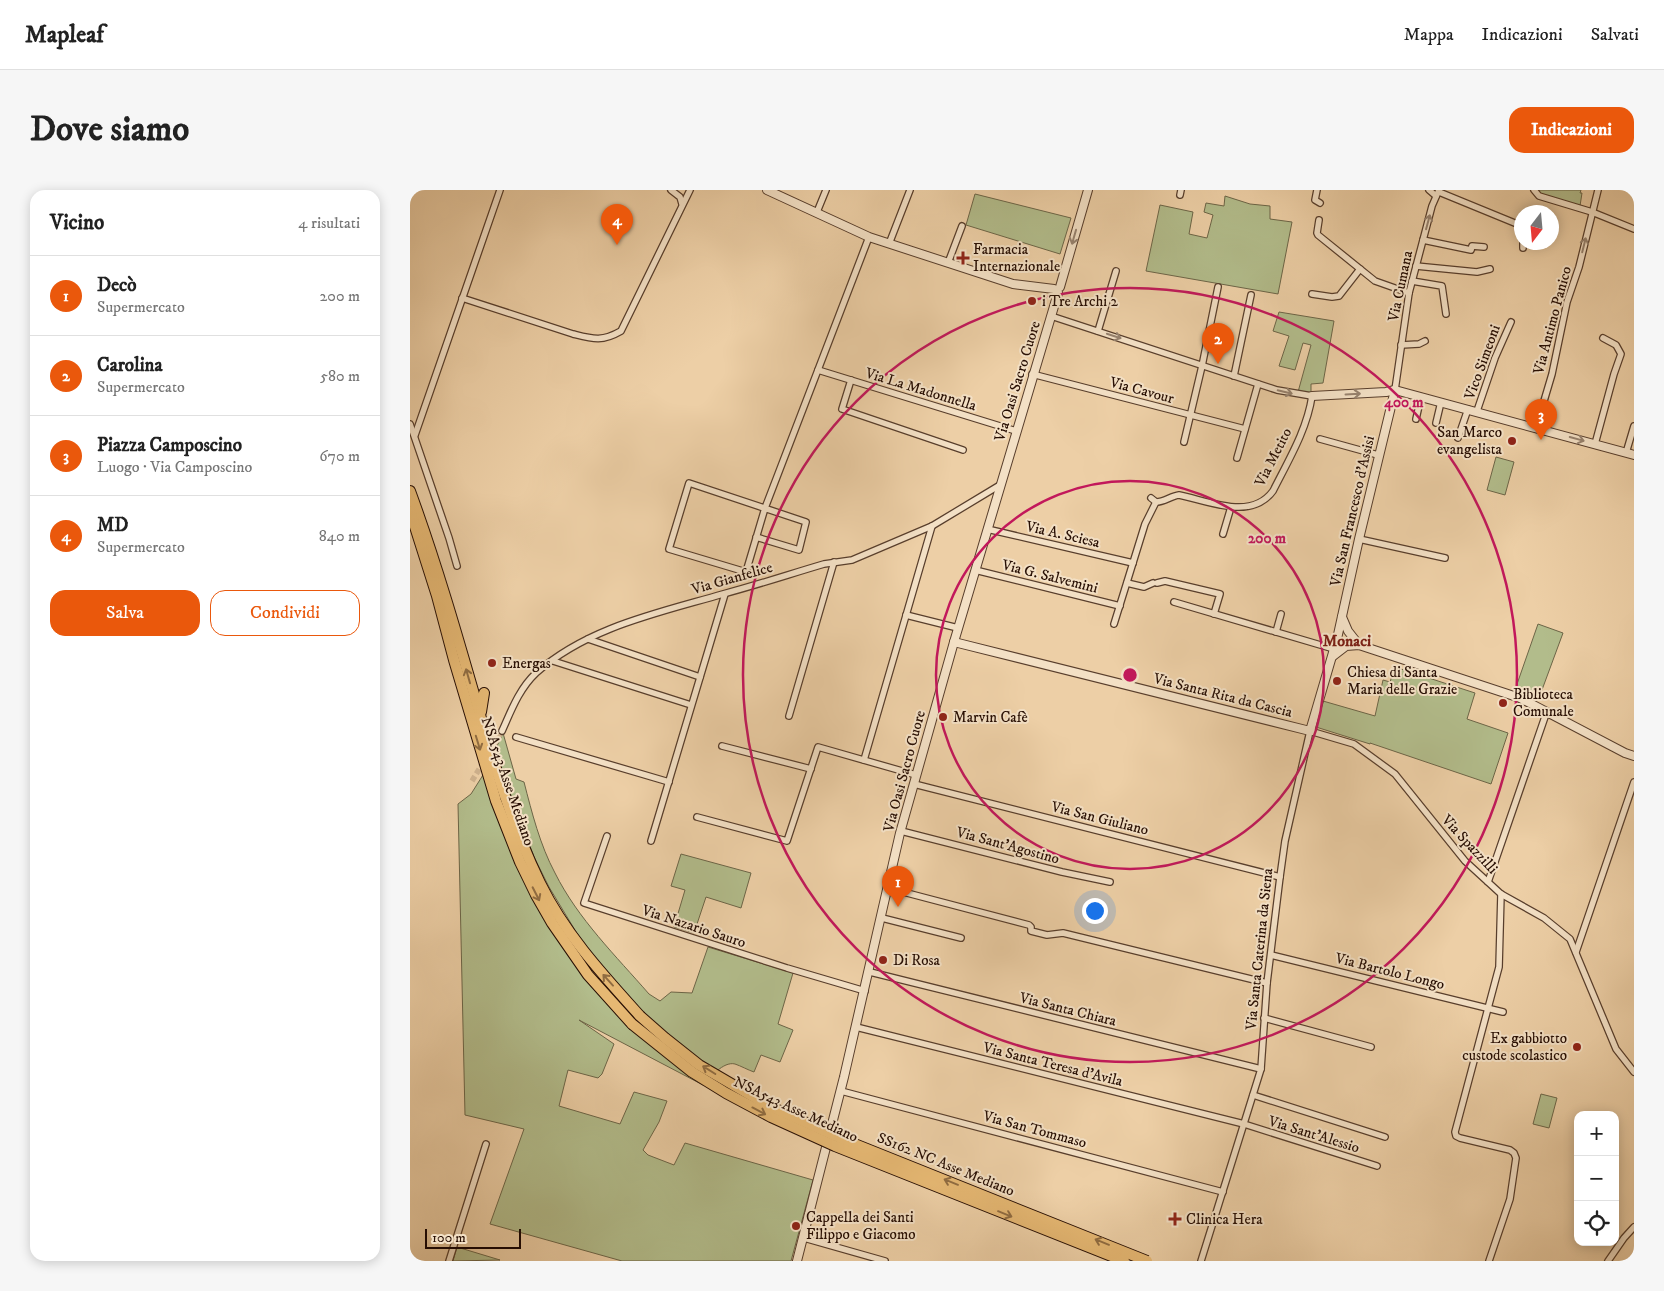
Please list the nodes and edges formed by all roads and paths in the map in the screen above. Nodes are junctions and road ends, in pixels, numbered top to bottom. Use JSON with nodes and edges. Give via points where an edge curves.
{"nodes":[{"id":1,"x":500,"y":190,"type":"edge"},
{"id":2,"x":671,"y":190,"type":"edge"},
{"id":3,"x":690,"y":190,"type":"edge"},
{"id":4,"x":767,"y":190,"type":"edge"},
{"id":5,"x":826,"y":190,"type":"edge"},
{"id":6,"x":910,"y":190,"type":"edge"},
{"id":7,"x":1088,"y":190,"type":"edge"},
{"id":8,"x":1317,"y":190,"type":"edge"},
{"id":9,"x":1429,"y":190,"type":"edge"},
{"id":10,"x":1534,"y":190,"type":"edge"},
{"id":11,"x":1598,"y":190,"type":"edge"},
{"id":12,"x":1438,"y":192,"type":"edge"},
{"id":13,"x":1320,"y":203,"type":"dead end"},
{"id":14,"x":682,"y":204,"type":"junction"},
{"id":15,"x":817,"y":212,"type":"junction"},
{"id":16,"x":1592,"y":212,"type":"junction"},
{"id":17,"x":1319,"y":220,"type":"dead end"},
{"id":18,"x":1514,"y":223,"type":"edge"},
{"id":19,"x":962,"y":226,"type":"dead end"},
{"id":20,"x":1634,"y":229,"type":"edge"},
{"id":21,"x":869,"y":237,"type":"junction"},
{"id":22,"x":1423,"y":240,"type":"junction"},
{"id":23,"x":889,"y":244,"type":"junction"},
{"id":24,"x":1484,"y":247,"type":"dead end"},
{"id":25,"x":948,"y":263,"type":"junction"},
{"id":26,"x":1416,"y":266,"type":"junction"},
{"id":27,"x":1360,"y":269,"type":"junction"},
{"id":28,"x":1490,"y":269,"type":"dead end"},
{"id":29,"x":1116,"y":271,"type":"dead end"},
{"id":30,"x":1412,"y":281,"type":"junction"},
{"id":31,"x":1218,"y":287,"type":"dead end"},
{"id":32,"x":1057,"y":289,"type":"junction"},
{"id":33,"x":1409,"y":293,"type":"junction"},
{"id":34,"x":1312,"y":294,"type":"dead end"},
{"id":35,"x":1251,"y":295,"type":"dead end"},
{"id":36,"x":462,"y":298,"type":"junction"},
{"id":37,"x":1446,"y":314,"type":"dead end"},
{"id":38,"x":1051,"y":316,"type":"junction"},
{"id":39,"x":1510,"y":322,"type":"dead end"},
{"id":40,"x":1098,"y":331,"type":"junction"},
{"id":41,"x":1603,"y":338,"type":"dead end"},
{"id":42,"x":1426,"y":342,"type":"dead end"},
{"id":43,"x":1401,"y":345,"type":"junction"},
{"id":44,"x":1202,"y":366,"type":"junction"},
{"id":45,"x":818,"y":370,"type":"junction"},
{"id":46,"x":1032,"y":374,"type":"junction"},
{"id":47,"x":1234,"y":376,"type":"junction"},
{"id":48,"x":851,"y":380,"type":"junction"},
{"id":49,"x":1258,"y":384,"type":"junction"},
{"id":50,"x":1395,"y":390,"type":"junction"},
{"id":51,"x":1312,"y":396,"type":"junction"},
{"id":52,"x":1421,"y":397,"type":"junction"},
{"id":53,"x":1441,"y":402,"type":"junction"},
{"id":54,"x":1468,"y":409,"type":"junction"},
{"id":55,"x":1478,"y":411,"type":"junction"},
{"id":56,"x":1191,"y":416,"type":"junction"},
{"id":57,"x":1416,"y":419,"type":"dead end"},
{"id":58,"x":1436,"y":423,"type":"dead end"},
{"id":59,"x":410,"y":424,"type":"edge"},
{"id":60,"x":1634,"y":426,"type":"edge"},
{"id":61,"x":1536,"y":428,"type":"junction"},
{"id":62,"x":1245,"y":429,"type":"junction"},
{"id":63,"x":1016,"y":431,"type":"junction"},
{"id":64,"x":415,"y":435,"type":"junction"},
{"id":65,"x":1458,"y":438,"type":"dead end"},
{"id":66,"x":1320,"y":440,"type":"dead end"},
{"id":67,"x":1184,"y":442,"type":"dead end"},
{"id":68,"x":1595,"y":444,"type":"junction"},
{"id":69,"x":963,"y":450,"type":"dead end"},
{"id":70,"x":1630,"y":454,"type":"edge"},
{"id":71,"x":1378,"y":455,"type":"junction"},
{"id":72,"x":1236,"y":458,"type":"dead end"},
{"id":73,"x":1000,"y":485,"type":"junction"},
{"id":74,"x":410,"y":491,"type":"edge"},
{"id":75,"x":1231,"y":507,"type":"junction"},
{"id":76,"x":765,"y":508,"type":"junction"},
{"id":77,"x":410,"y":511,"type":"edge"},
{"id":78,"x":932,"y":526,"type":"junction"},
{"id":79,"x":987,"y":529,"type":"junction"},
{"id":80,"x":1223,"y":534,"type":"dead end"},
{"id":81,"x":756,"y":537,"type":"junction"},
{"id":82,"x":1359,"y":539,"type":"junction"},
{"id":83,"x":1446,"y":558,"type":"dead end"},
{"id":84,"x":834,"y":562,"type":"junction"},
{"id":85,"x":1133,"y":563,"type":"junction"},
{"id":86,"x":457,"y":566,"type":"dead end"},
{"id":87,"x":975,"y":570,"type":"junction"},
{"id":88,"x":1127,"y":583,"type":"junction"},
{"id":89,"x":725,"y":594,"type":"junction"},
{"id":90,"x":444,"y":595,"type":"junction"},
{"id":91,"x":1174,"y":602,"type":"dead end"},
{"id":92,"x":1120,"y":606,"type":"junction"},
{"id":93,"x":1214,"y":614,"type":"junction"},
{"id":94,"x":1281,"y":614,"type":"dead end"},
{"id":95,"x":906,"y":615,"type":"junction"},
{"id":96,"x":1342,"y":615,"type":"junction"},
{"id":97,"x":1114,"y":624,"type":"dead end"},
{"id":98,"x":958,"y":628,"type":"junction"},
{"id":99,"x":1276,"y":632,"type":"junction"},
{"id":100,"x":464,"y":634,"type":"dead end"},
{"id":101,"x":1337,"y":638,"type":"junction"},
{"id":102,"x":588,"y":639,"type":"junction"},
{"id":103,"x":954,"y":642,"type":"junction"},
{"id":104,"x":1355,"y":643,"type":"junction"},
{"id":105,"x":1334,"y":649,"type":"junction"},
{"id":106,"x":1331,"y":659,"type":"junction"},
{"id":107,"x":552,"y":661,"type":"junction"},
{"id":108,"x":700,"y":677,"type":"junction"},
{"id":109,"x":484,"y":693,"type":"dead end"},
{"id":110,"x":691,"y":706,"type":"junction"},
{"id":111,"x":1547,"y":711,"type":"junction"},
{"id":112,"x":789,"y":716,"type":"dead end"},
{"id":113,"x":481,"y":721,"type":"junction"},
{"id":114,"x":502,"y":731,"type":"tunnel mouth"},
{"id":115,"x":1310,"y":731,"type":"junction"},
{"id":116,"x":516,"y":737,"type":"dead end"},
{"id":117,"x":722,"y":746,"type":"dead end"},
{"id":118,"x":1634,"y":756,"type":"edge"},
{"id":119,"x":864,"y":760,"type":"junction"},
{"id":120,"x":811,"y":769,"type":"junction"},
{"id":121,"x":916,"y":775,"type":"junction"},
{"id":122,"x":669,"y":782,"type":"junction"},
{"id":123,"x":1634,"y":782,"type":"edge"},
{"id":124,"x":914,"y":784,"type":"junction"},
{"id":125,"x":697,"y":817,"type":"dead end"},
{"id":126,"x":901,"y":830,"type":"junction"},
{"id":127,"x":606,"y":836,"type":"dead end"},
{"id":128,"x":651,"y":841,"type":"dead end"},
{"id":129,"x":1280,"y":877,"type":"junction"},
{"id":130,"x":1110,"y":882,"type":"dead end"},
{"id":131,"x":1488,"y":882,"type":"junction"},
{"id":132,"x":888,"y":888,"type":"junction"},
{"id":133,"x":1501,"y":894,"type":"junction"},
{"id":134,"x":882,"y":918,"type":"junction"},
{"id":135,"x":961,"y":938,"type":"dead end"},
{"id":136,"x":1576,"y":952,"type":"junction"},
{"id":137,"x":1271,"y":955,"type":"junction"},
{"id":138,"x":870,"y":972,"type":"junction"},
{"id":139,"x":1267,"y":983,"type":"junction"},
{"id":140,"x":865,"y":991,"type":"junction"},
{"id":141,"x":1487,"y":1008,"type":"junction"},
{"id":142,"x":1503,"y":1012,"type":"dead end"},
{"id":143,"x":640,"y":1016,"type":"joint"},
{"id":144,"x":1264,"y":1018,"type":"junction"},
{"id":145,"x":856,"y":1027,"type":"junction"},
{"id":146,"x":1371,"y":1047,"type":"dead end"},
{"id":147,"x":1261,"y":1069,"type":"junction"},
{"id":148,"x":1634,"y":1072,"type":"edge"},
{"id":149,"x":841,"y":1091,"type":"junction"},
{"id":150,"x":1253,"y":1095,"type":"junction"},
{"id":151,"x":1244,"y":1124,"type":"junction"},
{"id":152,"x":1385,"y":1136,"type":"dead end"},
{"id":153,"x":486,"y":1144,"type":"dead end"},
{"id":154,"x":1377,"y":1166,"type":"dead end"},
{"id":155,"x":1223,"y":1192,"type":"junction"},
{"id":156,"x":1634,"y":1227,"type":"edge"},
{"id":157,"x":804,"y":1238,"type":"junction"},
{"id":158,"x":449,"y":1261,"type":"edge"},
{"id":159,"x":797,"y":1261,"type":"edge"},
{"id":160,"x":885,"y":1261,"type":"edge"},
{"id":161,"x":1124,"y":1261,"type":"edge"},
{"id":162,"x":1147,"y":1261,"type":"edge"},
{"id":163,"x":1202,"y":1261,"type":"edge"},
{"id":164,"x":1488,"y":1261,"type":"edge"},
{"id":165,"x":1608,"y":1261,"type":"edge"}],
"edges":[{"from":1,"to":36,"type":"street"},
{"from":2,"to":14,"type":"street","via":[[680,197]]},
{"from":3,"to":14,"type":"street"},
{"from":4,"to":15,"type":"street"},
{"from":5,"to":15,"type":"street"},
{"from":6,"to":23,"type":"street"},
{"from":7,"to":32,"type":"street","name":"Via Oasi Sacro Cuore","one_way":true},
{"from":8,"to":13,"type":"street","via":[[1315,200]]},
{"from":9,"to":12,"type":"street"},
{"from":10,"to":16,"type":"street","via":[[1539,196]]},
{"from":11,"to":16,"type":"street","name":"Via Antimo Panico"},
{"from":12,"to":18,"type":"street"},
{"from":22,"to":12,"type":"street","name":"Via Cumana","one_way":true},
{"from":14,"to":36,"type":"street","via":[[621,332],[609,338],[592,339],[573,334]]},
{"from":15,"to":21,"type":"street"},
{"from":16,"to":20,"type":"street"},
{"from":61,"to":16,"type":"street","name":"Via Antimo Panico","one_way":true},
{"from":17,"to":27,"type":"street","via":[[1318,235]]},
{"from":19,"to":25,"type":"street"},
{"from":21,"to":23,"type":"street"},
{"from":21,"to":45,"type":"street"},
{"from":22,"to":24,"type":"street","via":[[1471,250],[1472,246]]},
{"from":22,"to":26,"type":"street","name":"Via Cumana"},
{"from":23,"to":25,"type":"street"},
{"from":25,"to":32,"type":"street","via":[[1013,284]]},
{"from":26,"to":28,"type":"street","via":[[1477,272]]},
{"from":26,"to":30,"type":"street","name":"Via Cumana"},
{"from":27,"to":33,"type":"street","via":[[1375,281]]},
{"from":27,"to":34,"type":"street","via":[[1339,296]]},
{"from":29,"to":40,"type":"street"},
{"from":30,"to":33,"type":"street","name":"Via Cumana"},
{"from":30,"to":37,"type":"street","via":[[1442,286]]},
{"from":31,"to":44,"type":"street"},
{"from":32,"to":38,"type":"street","name":"Via Oasi Sacro Cuore"},
{"from":33,"to":43,"type":"street","name":"Via Cumana"},
{"from":35,"to":47,"type":"street"},
{"from":36,"to":64,"type":"street"},
{"from":38,"to":40,"type":"street"},
{"from":38,"to":46,"type":"street","name":"Via Oasi Sacro Cuore"},
{"from":39,"to":55,"type":"street","name":"Vico Simeoni"},
{"from":40,"to":44,"type":"street","one_way":true},
{"from":41,"to":68,"type":"street","via":[[1616,345],[1621,354]]},
{"from":42,"to":43,"type":"street"},
{"from":43,"to":50,"type":"street","name":"Via Cumana"},
{"from":44,"to":47,"type":"street"},
{"from":44,"to":56,"type":"street"},
{"from":45,"to":48,"type":"street","name":"Via La Madonnella"},
{"from":45,"to":76,"type":"street"},
{"from":46,"to":56,"type":"street","name":"Via Cavour"},
{"from":46,"to":63,"type":"street","name":"Via Oasi Sacro Cuore"},
{"from":47,"to":49,"type":"street"},
{"from":48,"to":63,"type":"street","name":"Via La Madonnella"},
{"from":48,"to":69,"type":"street","via":[[842,409]]},
{"from":49,"to":51,"type":"street","one_way":true},
{"from":49,"to":62,"type":"street"},
{"from":51,"to":50,"type":"street","one_way":true},
{"from":50,"to":52,"type":"street"},
{"from":50,"to":71,"type":"street","name":"Via San Francesco d'Assisi"},
{"from":51,"to":75,"type":"street","name":"Via Metito","via":[[1302,432],[1273,491],[1258,504]]},
{"from":52,"to":53,"type":"street"},
{"from":52,"to":57,"type":"street"},
{"from":53,"to":54,"type":"street"},
{"from":53,"to":58,"type":"street"},
{"from":54,"to":55,"type":"street"},
{"from":54,"to":65,"type":"street"},
{"from":55,"to":61,"type":"street"},
{"from":56,"to":62,"type":"street","name":"Via Cavour"},
{"from":56,"to":67,"type":"street"},
{"from":59,"to":64,"type":"street"},
{"from":60,"to":70,"type":"street"},
{"from":61,"to":68,"type":"street","one_way":true},
{"from":62,"to":72,"type":"street"},
{"from":63,"to":73,"type":"street","name":"Via Oasi Sacro Cuore"},
{"from":64,"to":86,"type":"street"},
{"from":66,"to":71,"type":"street"},
{"from":68,"to":70,"type":"street"},
{"from":71,"to":82,"type":"street","name":"Via San Francesco d'Assisi"},
{"from":73,"to":78,"type":"street","name":"Via Gianfelice"},
{"from":73,"to":79,"type":"street","name":"Via Oasi Sacro Cuore"},
{"from":74,"to":90,"type":"highway","name":"NSA543 Asse Mediano"},
{"from":75,"to":80,"type":"street"},
{"from":75,"to":85,"type":"street","name":"Via Metito","via":[[1180,495],[1160,502],[1154,500]]},
{"from":76,"to":81,"type":"street"},
{"from":76,"to":81,"type":"street","via":[[806,522],[798,550]]},
{"from":76,"to":81,"type":"street","via":[[689,483],[669,549],[746,572]]},
{"from":77,"to":161,"type":"highway","name":"NSA543 Asse Mediano","one_way":true,"bridge":true,"via":[[506,830],[552,923],[588,975],[632,1024],[692,1072],[772,1118]]},
{"from":78,"to":84,"type":"street","name":"Via Gianfelice","via":[[852,560]]},
{"from":78,"to":95,"type":"street"},
{"from":79,"to":85,"type":"street","name":"Via A. Sciesa"},
{"from":79,"to":87,"type":"street","name":"Via Oasi Sacro Cuore"},
{"from":82,"to":83,"type":"street"},
{"from":82,"to":96,"type":"street","name":"Via San Francesco d'Assisi"},
{"from":84,"to":89,"type":"street","name":"Via Gianfelice"},
{"from":84,"to":112,"type":"street"},
{"from":85,"to":88,"type":"street","name":"Via Metito"},
{"from":87,"to":92,"type":"street","name":"Via G. Salvemini"},
{"from":87,"to":98,"type":"street","name":"Via Oasi Sacro Cuore"},
{"from":88,"to":92,"type":"street","name":"Via Metito"},
{"from":88,"to":93,"type":"street","via":[[1144,587],[1166,581],[1220,594]]},
{"from":89,"to":102,"type":"street","name":"Via Gianfelice","via":[[635,618]]},
{"from":89,"to":108,"type":"street"},
{"from":90,"to":100,"type":"highway"},
{"from":113,"to":90,"type":"highway","name":"NSA543 Asse Mediano","one_way":true},
{"from":91,"to":93,"type":"street"},
{"from":92,"to":97,"type":"street","name":"Via Metito"},
{"from":93,"to":99,"type":"street"},
{"from":94,"to":99,"type":"street"},
{"from":95,"to":98,"type":"street"},
{"from":95,"to":119,"type":"street"},
{"from":96,"to":101,"type":"street","name":"Via San Francesco d'Assisi"},
{"from":96,"to":104,"type":"street"},
{"from":98,"to":103,"type":"street","name":"Via Oasi Sacro Cuore"},
{"from":99,"to":105,"type":"street"},
{"from":101,"to":104,"type":"street","via":[[1342,643]]},
{"from":101,"to":105,"type":"street","name":"Via Santa Caterina da Siena"},
{"from":102,"to":107,"type":"street","name":"Via Gianfelice"},
{"from":102,"to":108,"type":"street"},
{"from":103,"to":115,"type":"street","name":"Via Santa Rita da Cascia"},
{"from":103,"to":121,"type":"street","name":"Via Oasi Sacro Cuore"},
{"from":104,"to":106,"type":"street","via":[[1338,651]]},
{"from":104,"to":111,"type":"street","via":[[1520,698]]},
{"from":105,"to":106,"type":"street","name":"Via Santa Caterina da Siena"},
{"from":106,"to":115,"type":"street","name":"Via Santa Caterina da Siena"},
{"from":107,"to":110,"type":"street"},
{"from":107,"to":114,"type":"street","name":"Via Gianfelice","via":[[524,687]]},
{"from":108,"to":110,"type":"street"},
{"from":109,"to":113,"type":"highway"},
{"from":110,"to":122,"type":"street"},
{"from":111,"to":118,"type":"street"},
{"from":111,"to":131,"type":"street"},
{"from":143,"to":113,"type":"highway","name":"NSA543 Asse Mediano","one_way":true,"via":[[576,941],[541,884],[505,799]]},
{"from":115,"to":129,"type":"street","name":"Via Santa Caterina da Siena"},
{"from":115,"to":131,"type":"street","name":"Via Spazzilli","via":[[1354,744],[1395,774],[1465,862]]},
{"from":116,"to":122,"type":"street"},
{"from":117,"to":120,"type":"street"},
{"from":119,"to":120,"type":"street","via":[[818,747]]},
{"from":119,"to":121,"type":"street"},
{"from":120,"to":125,"type":"street","via":[[787,842]]},
{"from":121,"to":124,"type":"street","name":"Via Oasi Sacro Cuore"},
{"from":122,"to":128,"type":"street"},
{"from":123,"to":136,"type":"street"},
{"from":124,"to":126,"type":"street","name":"Via Oasi Sacro Cuore"},
{"from":124,"to":129,"type":"street","name":"Via San Giuliano"},
{"from":126,"to":130,"type":"street","name":"Via Sant'Agostino"},
{"from":126,"to":132,"type":"street","name":"Via Oasi Sacro Cuore"},
{"from":127,"to":140,"type":"street","name":"Via Nazario Sauro","via":[[584,904]]},
{"from":129,"to":137,"type":"street","name":"Via Santa Caterina da Siena"},
{"from":131,"to":133,"type":"street","name":"Via Spazzilli"},
{"from":132,"to":134,"type":"street","name":"Via Oasi Sacro Cuore"},
{"from":132,"to":139,"type":"street","via":[[1029,925],[1031,931],[1047,935],[1063,933]]},
{"from":133,"to":136,"type":"street","name":"Via Spazzilli","via":[[1544,918],[1570,939]]},
{"from":133,"to":141,"type":"street","via":[[1499,967]]},
{"from":134,"to":135,"type":"street"},
{"from":134,"to":138,"type":"street","name":"Via Oasi Sacro Cuore"},
{"from":136,"to":148,"type":"street","name":"Via Spazzilli","via":[[1616,1049]]},
{"from":137,"to":139,"type":"street","name":"Via Santa Caterina da Siena"},
{"from":137,"to":141,"type":"street","name":"Via Bartolo Longo"},
{"from":138,"to":140,"type":"street","name":"Via Oasi Sacro Cuore"},
{"from":138,"to":147,"type":"street","name":"Via Santa Chiara"},
{"from":139,"to":144,"type":"street","name":"Via Santa Caterina da Siena"},
{"from":140,"to":145,"type":"street","name":"Via Oasi Sacro Cuore"},
{"from":141,"to":142,"type":"street","name":"Via Bartolo Longo"},
{"from":141,"to":164,"type":"street","via":[[1455,1132],[1460,1138],[1514,1152],[1516,1158],[1510,1199]]},
{"from":162,"to":143,"type":"highway","name":"SS162 NC Asse Mediano","one_way":true,"bridge":true,"via":[[842,1139],[771,1107],[699,1065]]},
{"from":144,"to":146,"type":"street"},
{"from":144,"to":147,"type":"street","name":"Via Santa Caterina da Siena"},
{"from":145,"to":149,"type":"street","name":"Via Oasi Sacro Cuore"},
{"from":145,"to":151,"type":"street","name":"Via Santa Teresa d'Avila"},
{"from":147,"to":150,"type":"street","name":"Via Santa Caterina da Siena"},
{"from":149,"to":155,"type":"street","name":"Via San Tommaso"},
{"from":149,"to":157,"type":"street","name":"Via Oasi Sacro Cuore"},
{"from":150,"to":151,"type":"street","name":"Via Santa Caterina da Siena"},
{"from":150,"to":152,"type":"street"},
{"from":151,"to":154,"type":"street","name":"Via Sant'Alessio"},
{"from":151,"to":155,"type":"street","name":"Via Santa Caterina da Siena"},
{"from":153,"to":158,"type":"street"},
{"from":155,"to":163,"type":"street","name":"Via Santa Caterina da Siena"},
{"from":156,"to":165,"type":"street"},
{"from":157,"to":159,"type":"street","name":"Via Oasi Sacro Cuore"},
{"from":157,"to":160,"type":"street"}]}
